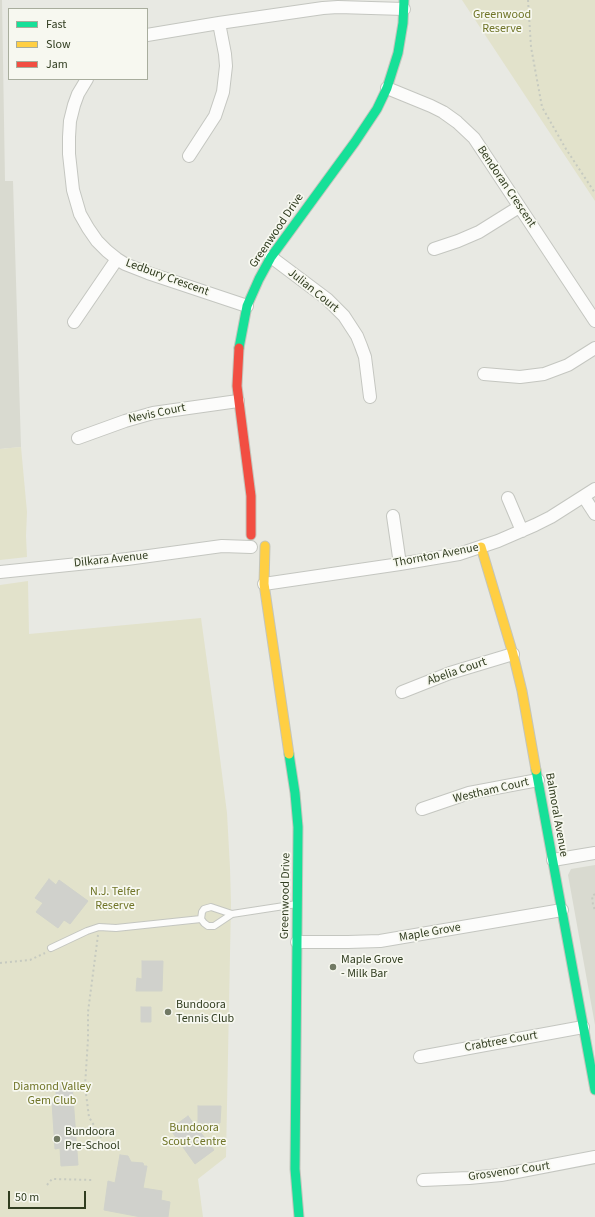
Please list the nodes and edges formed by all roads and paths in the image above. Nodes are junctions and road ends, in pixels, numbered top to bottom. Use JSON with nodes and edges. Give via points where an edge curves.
{"nodes":[{"id":1,"x":528,"y":0,"type":"edge"},
{"id":2,"x":404,"y":5,"type":"edge"},
{"id":3,"x":219,"y":23,"type":"junction"},
{"id":4,"x":148,"y":35,"type":"edge"},
{"id":5,"x":86,"y":80,"type":"edge"},
{"id":6,"x":387,"y":88,"type":"junction"},
{"id":7,"x":189,"y":156,"type":"dead end"},
{"id":8,"x":595,"y":193,"type":"edge"},
{"id":9,"x":520,"y":206,"type":"junction"},
{"id":10,"x":434,"y":249,"type":"dead end"},
{"id":11,"x":271,"y":257,"type":"junction"},
{"id":12,"x":117,"y":260,"type":"junction"},
{"id":13,"x":247,"y":306,"type":"junction"},
{"id":14,"x":595,"y":321,"type":"edge"},
{"id":15,"x":74,"y":322,"type":"dead end"},
{"id":16,"x":595,"y":348,"type":"edge"},
{"id":17,"x":484,"y":374,"type":"dead end"},
{"id":18,"x":370,"y":397,"type":"dead end"},
{"id":19,"x":238,"y":401,"type":"junction"},
{"id":20,"x":78,"y":438,"type":"dead end"},
{"id":21,"x":595,"y":489,"type":"edge"},
{"id":22,"x":251,"y":496,"type":"junction"},
{"id":23,"x":584,"y":497,"type":"junction"},
{"id":24,"x":508,"y":498,"type":"dead end"},
{"id":25,"x":595,"y":514,"type":"edge"},
{"id":26,"x":393,"y":516,"type":"dead end"},
{"id":27,"x":259,"y":522,"type":"dead end"},
{"id":28,"x":522,"y":531,"type":"junction"},
{"id":29,"x":255,"y":543,"type":"junction"},
{"id":30,"x":481,"y":547,"type":"junction"},
{"id":31,"x":400,"y":564,"type":"junction"},
{"id":32,"x":0,"y":572,"type":"edge"},
{"id":33,"x":264,"y":584,"type":"junction"},
{"id":34,"x":513,"y":654,"type":"junction"},
{"id":35,"x":402,"y":692,"type":"dead end"},
{"id":36,"x":538,"y":780,"type":"junction"},
{"id":37,"x":422,"y":810,"type":"dead end"},
{"id":38,"x":595,"y":853,"type":"edge"},
{"id":39,"x":553,"y":860,"type":"junction"},
{"id":40,"x":595,"y":894,"type":"edge"},
{"id":41,"x":298,"y":903,"type":"junction"},
{"id":42,"x":562,"y":910,"type":"junction"},
{"id":43,"x":595,"y":910,"type":"edge"},
{"id":44,"x":232,"y":914,"type":"junction"},
{"id":45,"x":201,"y":918,"type":"junction"},
{"id":46,"x":99,"y":927,"type":"junction"},
{"id":47,"x":297,"y":942,"type":"junction"},
{"id":48,"x":51,"y":948,"type":"joint"},
{"id":49,"x":0,"y":963,"type":"edge"},
{"id":50,"x":583,"y":1027,"type":"junction"},
{"id":51,"x":420,"y":1057,"type":"dead end"},
{"id":52,"x":595,"y":1090,"type":"edge"},
{"id":53,"x":102,"y":1139,"type":"dead end"},
{"id":54,"x":595,"y":1157,"type":"edge"},
{"id":55,"x":94,"y":1180,"type":"dead end"},
{"id":56,"x":423,"y":1180,"type":"dead end"},
{"id":57,"x":47,"y":1185,"type":"dead end"},
{"id":58,"x":300,"y":1215,"type":"edge"}],
"edges":[{"from":1,"to":8,"type":"path","via":[[531,47],[542,107]]},
{"from":2,"to":3,"type":"street","via":[[323,8]]},
{"from":2,"to":6,"type":"street","name":"Greenwood Drive","via":[[398,53]]},
{"from":3,"to":4,"type":"street"},
{"from":3,"to":7,"type":"street","via":[[226,66],[223,92],[215,116]]},
{"from":5,"to":12,"type":"street","name":"Ledbury Crescent","via":[[78,94],[70,120],[69,154],[73,190],[80,214],[88,228],[97,241]]},
{"from":6,"to":9,"type":"street","name":"Bendoran Crescent","via":[[443,112],[467,130]]},
{"from":6,"to":11,"type":"street","name":"Greenwood Drive","via":[[369,122]]},
{"from":9,"to":10,"type":"street","via":[[479,232]]},
{"from":9,"to":14,"type":"street","name":"Bendoran Crescent"},
{"from":11,"to":13,"type":"street","name":"Greenwood Drive"},
{"from":11,"to":18,"type":"street","name":"Julian Court","via":[[328,299],[351,326],[364,357]]},
{"from":12,"to":13,"type":"street","name":"Ledbury Crescent"},
{"from":12,"to":15,"type":"street"},
{"from":13,"to":19,"type":"street","name":"Greenwood Drive","via":[[238,350]]},
{"from":16,"to":17,"type":"street","via":[[568,365],[544,374],[520,377]]},
{"from":19,"to":20,"type":"street","name":"Nevis Court","via":[[153,413]]},
{"from":19,"to":22,"type":"street","name":"Greenwood Drive"},
{"from":21,"to":23,"type":"street","name":"Thornton Avenue"},
{"from":22,"to":27,"type":"street","name":"Greenwood Drive"},
{"from":22,"to":29,"type":"street","name":"Greenwood Drive"},
{"from":23,"to":25,"type":"street"},
{"from":23,"to":28,"type":"street","name":"Thornton Avenue"},
{"from":24,"to":28,"type":"street"},
{"from":26,"to":31,"type":"street"},
{"from":28,"to":30,"type":"street","name":"Thornton Avenue"},
{"from":29,"to":32,"type":"street","name":"Dilkara Avenue"},
{"from":29,"to":33,"type":"street","name":"Greenwood Drive"},
{"from":29,"to":33,"type":"street","name":"Greenwood Drive","via":[[266,541]]},
{"from":30,"to":31,"type":"street","name":"Thornton Avenue"},
{"from":30,"to":34,"type":"street","name":"Balmoral Avenue"},
{"from":31,"to":33,"type":"street","name":"Thornton Avenue"},
{"from":33,"to":41,"type":"street","name":"Greenwood Drive","via":[[297,811]]},
{"from":34,"to":35,"type":"street","name":"Abelia Court","via":[[450,673]]},
{"from":34,"to":36,"type":"street","name":"Balmoral Avenue"},
{"from":36,"to":37,"type":"street","name":"Westham Court","via":[[469,793]]},
{"from":36,"to":39,"type":"street","name":"Balmoral Avenue"},
{"from":38,"to":39,"type":"street"},
{"from":39,"to":42,"type":"street","name":"Balmoral Avenue"},
{"from":40,"to":43,"type":"path","via":[[592,896]]},
{"from":41,"to":44,"type":"lane"},
{"from":41,"to":47,"type":"street","name":"Greenwood Drive"},
{"from":42,"to":47,"type":"street","name":"Maple Grove","via":[[380,940]]},
{"from":42,"to":50,"type":"street","name":"Balmoral Avenue"},
{"from":44,"to":45,"type":"lane","via":[[211,926],[204,923]]},
{"from":44,"to":45,"type":"lane","via":[[211,907],[204,909]]},
{"from":45,"to":46,"type":"lane","via":[[116,928]]},
{"from":46,"to":48,"type":"lane"},
{"from":46,"to":53,"type":"path","via":[[88,1012],[85,1086],[90,1117]]},
{"from":47,"to":58,"type":"street","name":"Greenwood Drive","via":[[295,1169]]},
{"from":48,"to":49,"type":"path","via":[[49,952],[30,960]]},
{"from":50,"to":51,"type":"street","name":"Crabtree Court"},
{"from":50,"to":52,"type":"street","name":"Balmoral Avenue"},
{"from":54,"to":56,"type":"street","name":"Grosvenor Court","via":[[501,1175]]},
{"from":55,"to":57,"type":"path","via":[[52,1179]]}]}
